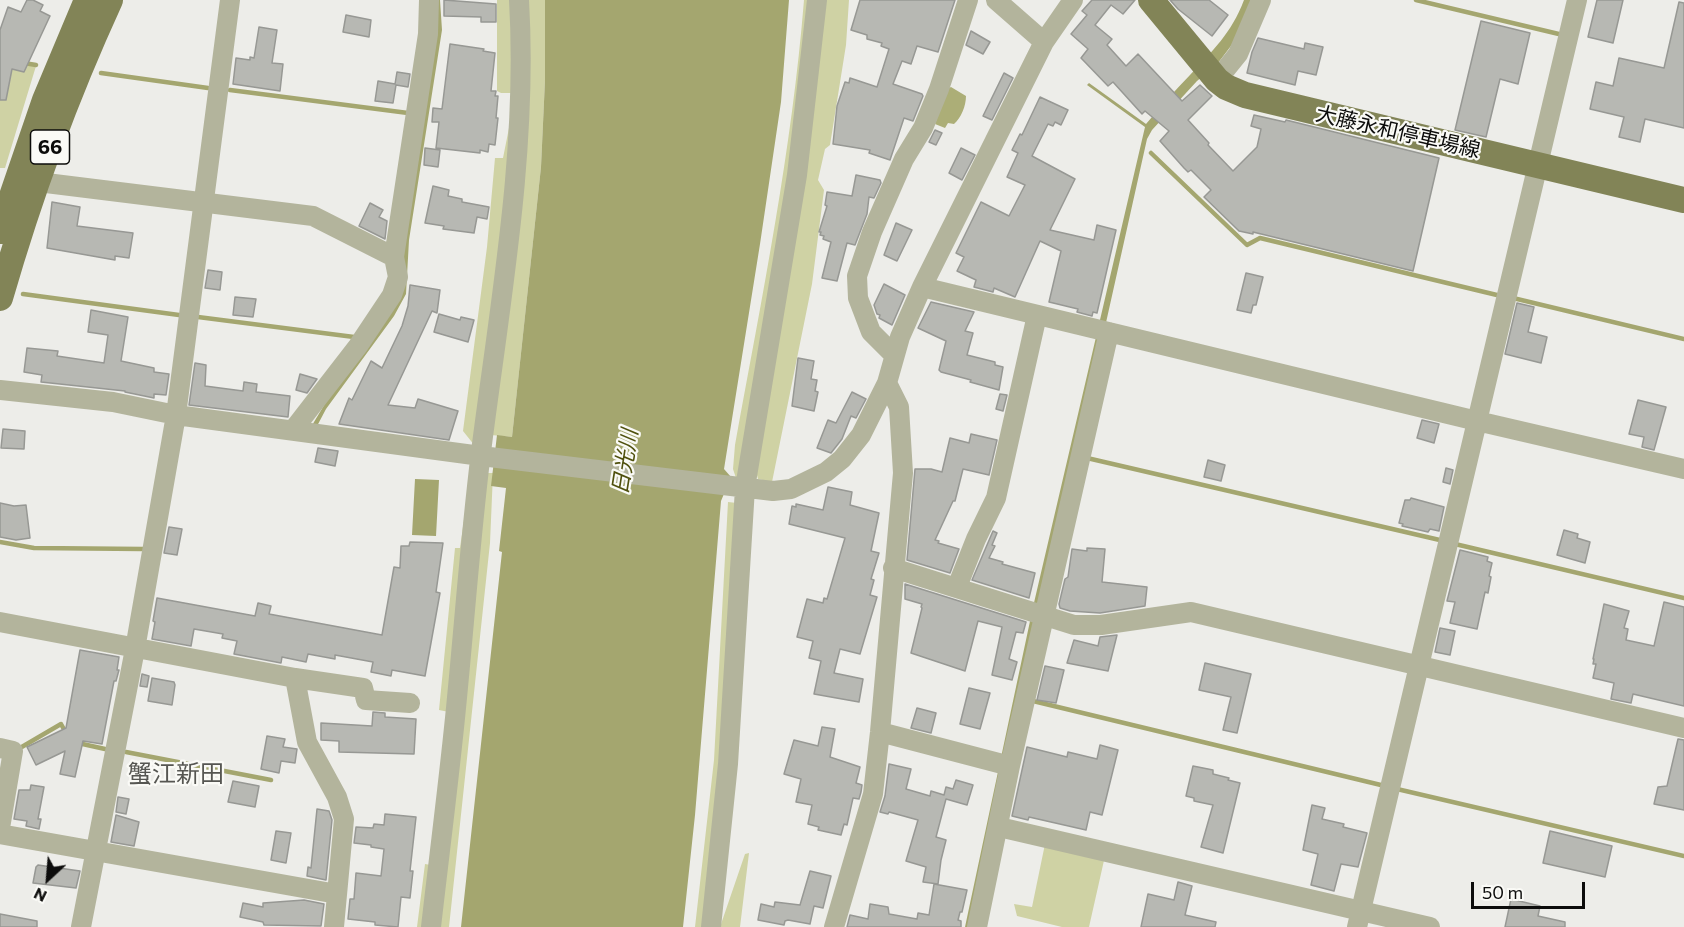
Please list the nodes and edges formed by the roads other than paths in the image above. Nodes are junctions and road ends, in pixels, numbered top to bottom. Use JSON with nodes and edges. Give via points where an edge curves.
{"nodes":[{"id":1,"x":87,"y":0,"type":"edge"},
{"id":2,"x":110,"y":0,"type":"edge"},
{"id":3,"x":230,"y":0,"type":"edge"},
{"id":4,"x":429,"y":0,"type":"edge"},
{"id":5,"x":519,"y":0,"type":"edge"},
{"id":6,"x":817,"y":0,"type":"edge"},
{"id":7,"x":968,"y":0,"type":"edge"},
{"id":8,"x":996,"y":0,"type":"edge"},
{"id":9,"x":1073,"y":0,"type":"edge"},
{"id":10,"x":1151,"y":0,"type":"edge"},
{"id":11,"x":1261,"y":0,"type":"edge"},
{"id":12,"x":1577,"y":0,"type":"edge"},
{"id":13,"x":1044,"y":42,"type":"junction"},
{"id":14,"x":1210,"y":72,"type":"junction"},
{"id":15,"x":1538,"y":165,"type":"junction"},
{"id":16,"x":18,"y":179,"type":"edge"},
{"id":17,"x":1684,"y":200,"type":"edge"},
{"id":18,"x":204,"y":202,"type":"junction"},
{"id":19,"x":0,"y":231,"type":"edge"},
{"id":20,"x":394,"y":257,"type":"junction"},
{"id":21,"x":922,"y":287,"type":"junction"},
{"id":22,"x":0,"y":298,"type":"edge"},
{"id":23,"x":1037,"y":315,"type":"junction"},
{"id":24,"x":1103,"y":331,"type":"junction"},
{"id":25,"x":894,"y":355,"type":"junction"},
{"id":26,"x":887,"y":382,"type":"junction"},
{"id":27,"x":0,"y":390,"type":"edge"},
{"id":28,"x":176,"y":415,"type":"junction"},
{"id":29,"x":1477,"y":421,"type":"junction"},
{"id":30,"x":293,"y":430,"type":"junction"},
{"id":31,"x":485,"y":456,"type":"junction"},
{"id":32,"x":1684,"y":469,"type":"edge"},
{"id":33,"x":742,"y":488,"type":"junction"},
{"id":34,"x":893,"y":568,"type":"junction"},
{"id":35,"x":957,"y":587,"type":"junction"},
{"id":36,"x":1038,"y":614,"type":"junction"},
{"id":37,"x":0,"y":622,"type":"edge"},
{"id":38,"x":135,"y":649,"type":"junction"},
{"id":39,"x":1420,"y":665,"type":"junction"},
{"id":40,"x":295,"y":678,"type":"junction"},
{"id":41,"x":411,"y":703,"type":"dead end"},
{"id":42,"x":1684,"y":728,"type":"edge"},
{"id":43,"x":880,"y":732,"type":"junction"},
{"id":44,"x":0,"y":748,"type":"edge"},
{"id":45,"x":1006,"y":765,"type":"junction"},
{"id":46,"x":999,"y":826,"type":"junction"},
{"id":47,"x":0,"y":828,"type":"edge"},
{"id":48,"x":0,"y":834,"type":"edge"},
{"id":49,"x":96,"y":852,"type":"junction"},
{"id":50,"x":337,"y":894,"type":"junction"},
{"id":51,"x":1359,"y":919,"type":"edge"},
{"id":52,"x":81,"y":927,"type":"edge"},
{"id":53,"x":334,"y":927,"type":"edge"},
{"id":54,"x":431,"y":927,"type":"edge"},
{"id":55,"x":711,"y":927,"type":"edge"},
{"id":56,"x":834,"y":927,"type":"edge"},
{"id":57,"x":976,"y":927,"type":"edge"},
{"id":58,"x":1430,"y":927,"type":"edge"}],
"edges":[{"from":1,"to":16,"type":"main road","number":"66","via":[[45,100]]},
{"from":2,"to":16,"type":"main road","number":"66"},
{"from":3,"to":18,"type":"street"},
{"from":4,"to":20,"type":"street","via":[[428,34]]},
{"from":5,"to":31,"type":"street","via":[[520,117]]},
{"from":6,"to":33,"type":"street","via":[[797,175]]},
{"from":7,"to":25,"type":"street","via":[[939,89],[923,128],[904,159],[857,276],[858,298],[871,332]]},
{"from":8,"to":13,"type":"street"},
{"from":9,"to":13,"type":"street"},
{"from":10,"to":14,"type":"main road","name":"大藤永和停車場線"},
{"from":11,"to":14,"type":"street","via":[[1238,54]]},
{"from":12,"to":15,"type":"street"},
{"from":13,"to":21,"type":"street"},
{"from":14,"to":15,"type":"main road","name":"大藤永和停車場線","via":[[1226,87],[1245,95]]},
{"from":15,"to":17,"type":"main road","name":"大藤永和停車場線"},
{"from":15,"to":29,"type":"street"},
{"from":16,"to":18,"type":"street"},
{"from":16,"to":19,"type":"main road","number":"66"},
{"from":16,"to":22,"type":"main road","number":"66"},
{"from":18,"to":20,"type":"street","via":[[313,216]]},
{"from":18,"to":28,"type":"street"},
{"from":20,"to":30,"type":"street","via":[[398,277],[392,295]]},
{"from":21,"to":23,"type":"street"},
{"from":21,"to":25,"type":"street"},
{"from":23,"to":24,"type":"street"},
{"from":23,"to":35,"type":"street","via":[[996,498]]},
{"from":24,"to":29,"type":"street"},
{"from":24,"to":36,"type":"street"},
{"from":25,"to":26,"type":"street"},
{"from":26,"to":33,"type":"street","via":[[852,448],[826,472],[791,489]]},
{"from":26,"to":34,"type":"street","via":[[899,407],[903,473]]},
{"from":27,"to":28,"type":"street","via":[[112,402]]},
{"from":28,"to":30,"type":"street"},
{"from":28,"to":38,"type":"street"},
{"from":29,"to":32,"type":"street"},
{"from":29,"to":39,"type":"street"},
{"from":30,"to":31,"type":"street"},
{"from":31,"to":33,"type":"street"},
{"from":31,"to":54,"type":"street"},
{"from":33,"to":55,"type":"street","via":[[728,764]]},
{"from":34,"to":35,"type":"street"},
{"from":34,"to":43,"type":"street"},
{"from":35,"to":36,"type":"street"},
{"from":36,"to":39,"type":"street","via":[[1074,625],[1101,625],[1191,612]]},
{"from":36,"to":45,"type":"street"},
{"from":37,"to":38,"type":"street"},
{"from":38,"to":40,"type":"street"},
{"from":38,"to":49,"type":"street"},
{"from":39,"to":42,"type":"street"},
{"from":39,"to":51,"type":"street"},
{"from":40,"to":41,"type":"street","via":[[363,688],[366,700]]},
{"from":40,"to":50,"type":"street","via":[[307,742],[337,797],[344,819]]},
{"from":43,"to":45,"type":"street"},
{"from":43,"to":56,"type":"street","via":[[873,794]]},
{"from":44,"to":47,"type":"street","via":[[13,751]]},
{"from":45,"to":46,"type":"street"},
{"from":46,"to":51,"type":"street"},
{"from":46,"to":57,"type":"street"},
{"from":48,"to":49,"type":"street"},
{"from":49,"to":50,"type":"street"},
{"from":49,"to":52,"type":"street"},
{"from":50,"to":53,"type":"street"},
{"from":51,"to":58,"type":"street"}]}
